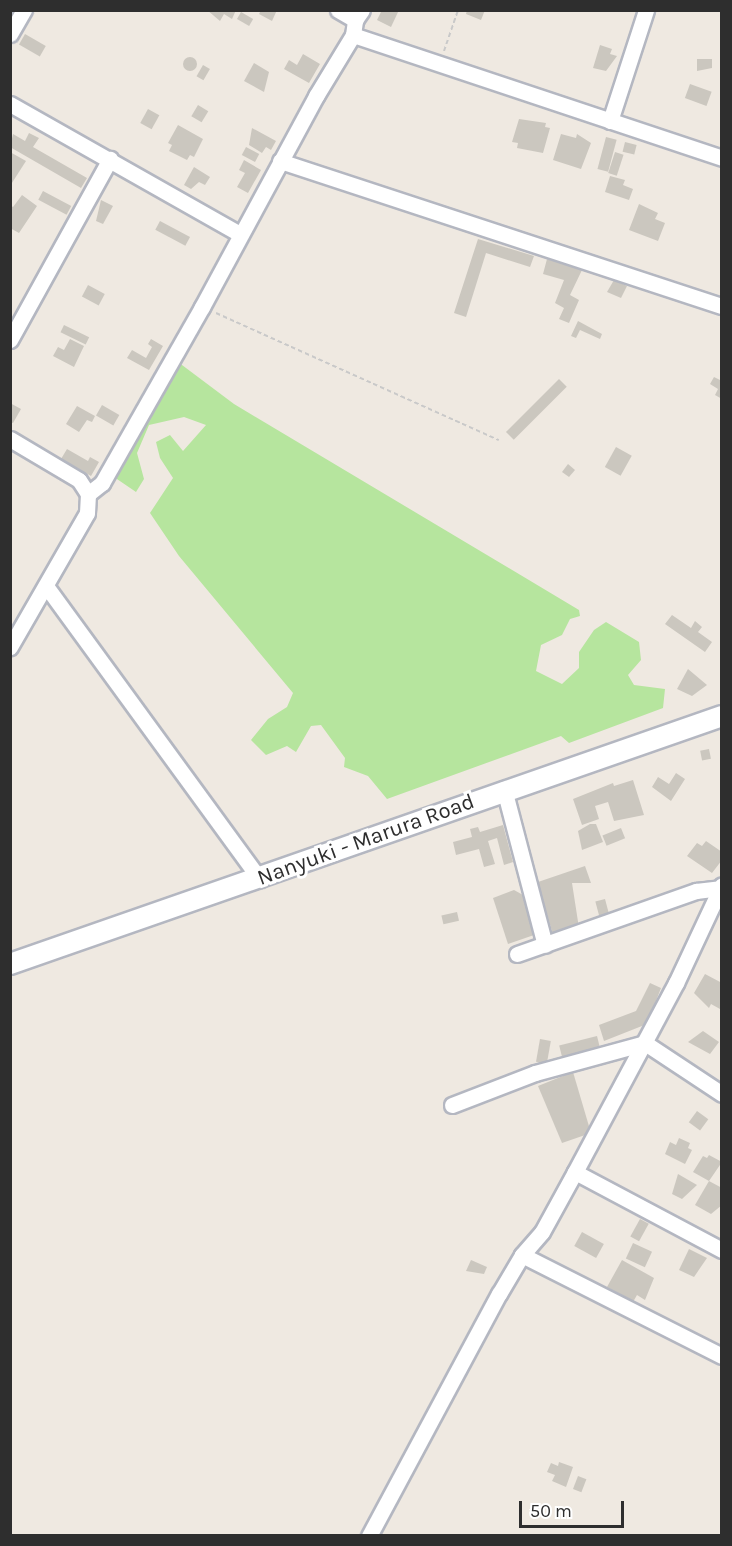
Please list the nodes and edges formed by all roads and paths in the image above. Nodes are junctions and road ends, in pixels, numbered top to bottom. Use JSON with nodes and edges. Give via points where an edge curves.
{"nodes":[{"id":1,"x":24,"y":10,"type":"edge"},
{"id":2,"x":338,"y":10,"type":"edge"},
{"id":3,"x":458,"y":10,"type":"edge"},
{"id":4,"x":646,"y":10,"type":"edge"},
{"id":5,"x":357,"y":22,"type":"edge"},
{"id":6,"x":10,"y":34,"type":"edge"},
{"id":7,"x":440,"y":62,"type":"junction"},
{"id":8,"x":10,"y":104,"type":"edge"},
{"id":9,"x":610,"y":121,"type":"junction"},
{"id":10,"x":722,"y":158,"type":"edge"},
{"id":11,"x":110,"y":159,"type":"junction"},
{"id":12,"x":280,"y":161,"type":"junction"},
{"id":13,"x":240,"y":234,"type":"junction"},
{"id":14,"x":722,"y":306,"type":"edge"},
{"id":15,"x":202,"y":307,"type":"junction"},
{"id":16,"x":10,"y":339,"type":"edge"},
{"id":17,"x":10,"y":439,"type":"edge"},
{"id":18,"x":499,"y":440,"type":"dead end"},
{"id":19,"x":88,"y":494,"type":"junction"},
{"id":20,"x":46,"y":586,"type":"junction"},
{"id":21,"x":10,"y":647,"type":"edge"},
{"id":22,"x":722,"y":716,"type":"edge"},
{"id":23,"x":504,"y":789,"type":"junction"},
{"id":24,"x":260,"y":879,"type":"junction"},
{"id":25,"x":721,"y":886,"type":"edge"},
{"id":26,"x":545,"y":945,"type":"junction"},
{"id":27,"x":516,"y":954,"type":"dead end"},
{"id":28,"x":10,"y":964,"type":"edge"},
{"id":29,"x":645,"y":1043,"type":"junction"},
{"id":30,"x":722,"y":1094,"type":"edge"},
{"id":31,"x":452,"y":1105,"type":"dead end"},
{"id":32,"x":575,"y":1172,"type":"junction"},
{"id":33,"x":722,"y":1250,"type":"edge"},
{"id":34,"x":522,"y":1255,"type":"junction"},
{"id":35,"x":722,"y":1356,"type":"edge"},
{"id":36,"x":369,"y":1536,"type":"edge"}],
"edges":[{"from":1,"to":6,"type":"street"},
{"from":2,"to":5,"type":"street"},
{"from":3,"to":7,"type":"path"},
{"from":4,"to":9,"type":"street"},
{"from":5,"to":7,"type":"street"},
{"from":5,"to":12,"type":"street"},
{"from":7,"to":9,"type":"street"},
{"from":8,"to":11,"type":"street"},
{"from":9,"to":10,"type":"street"},
{"from":11,"to":13,"type":"street"},
{"from":11,"to":16,"type":"street"},
{"from":12,"to":13,"type":"street"},
{"from":12,"to":14,"type":"street"},
{"from":13,"to":15,"type":"street"},
{"from":15,"to":18,"type":"path"},
{"from":15,"to":19,"type":"street","via":[[102,483]]},
{"from":17,"to":19,"type":"street","via":[[78,480]]},
{"from":19,"to":20,"type":"street","via":[[87,513]]},
{"from":20,"to":21,"type":"street"},
{"from":20,"to":24,"type":"street"},
{"from":22,"to":23,"type":"street","name":"Nanyuki - Marura Road"},
{"from":23,"to":24,"type":"street","name":"Nanyuki - Marura Road"},
{"from":23,"to":26,"type":"street"},
{"from":24,"to":28,"type":"street","name":"Nanyuki - Marura Road"},
{"from":25,"to":26,"type":"street","via":[[696,891]]},
{"from":25,"to":29,"type":"street"},
{"from":26,"to":27,"type":"street"},
{"from":29,"to":30,"type":"street"},
{"from":29,"to":31,"type":"street","via":[[535,1073]]},
{"from":29,"to":32,"type":"street"},
{"from":32,"to":33,"type":"street"},
{"from":32,"to":34,"type":"street","via":[[542,1232]]},
{"from":34,"to":35,"type":"street"},
{"from":34,"to":36,"type":"street"}]}
